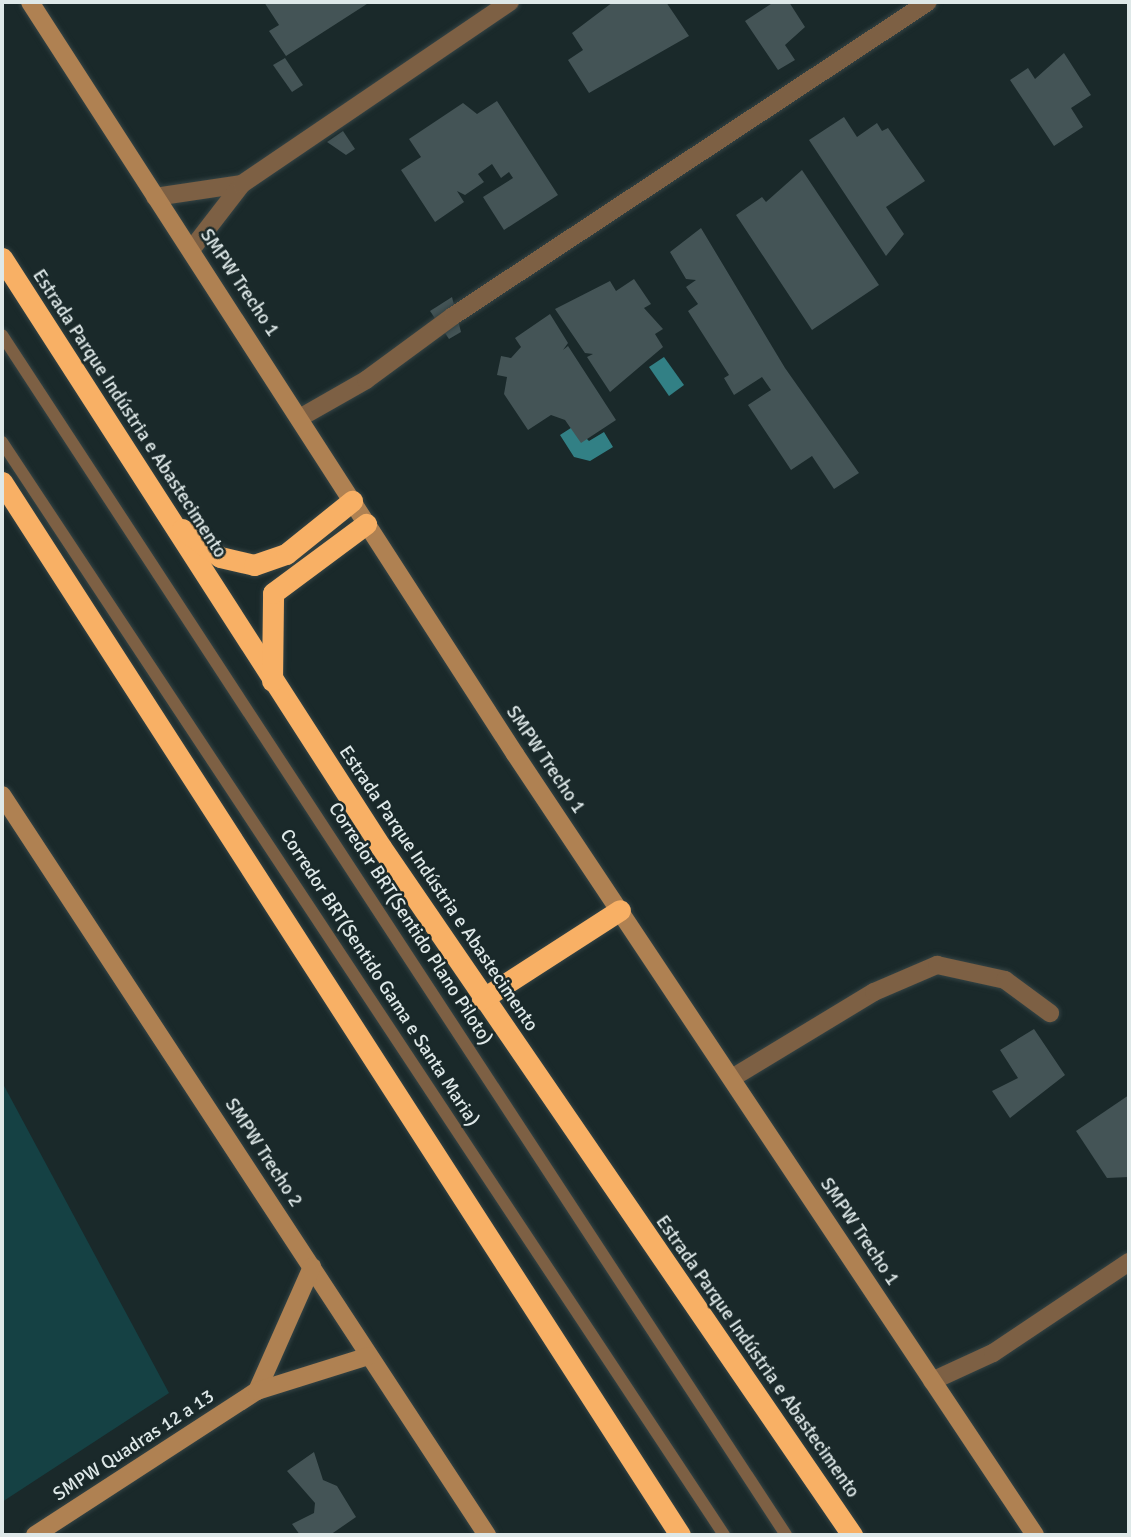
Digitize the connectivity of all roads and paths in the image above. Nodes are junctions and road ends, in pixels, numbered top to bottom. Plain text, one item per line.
1 (30, 2) edge
2 (510, 2) edge
3 (928, 2) edge
4 (242, 184) junction
5 (155, 197) junction
6 (191, 250) junction
7 (2, 258) edge
8 (2, 335) edge
9 (303, 416) junction
10 (2, 442) edge
11 (2, 482) edge
12 (352, 501) junction
13 (174, 523) junction
14 (366, 524) junction
15 (272, 683) junction
16 (2, 795) edge
17 (620, 910) junction
18 (482, 999) junction
19 (1050, 1013) dead end
20 (732, 1078) junction
21 (1129, 1262) edge
22 (312, 1267) junction
23 (369, 1356) junction
24 (932, 1381) junction
25 (257, 1391) junction
26 (35, 1535) edge
27 (487, 1535) edge
28 (680, 1535) edge
29 (724, 1535) edge
30 (786, 1535) edge
31 (852, 1535) edge
32 (1035, 1535) edge

1 - 5 street, SMPW Trecho 1
2 - 4 street
3 - 9 street
4 - 5 street
4 - 6 street
5 - 6 street, SMPW Trecho 1
6 - 9 street, SMPW Trecho 1
7 - 13 highway, Estrada Parque Indústria e Abastecimento
8 - 30 lane, Corredor BRT(Sentido Plano Piloto)
9 - 12 street, SMPW Trecho 1
10 - 29 lane, Corredor BRT(Sentido Gama e Santa Maria)
11 - 28 highway
12 - 13 highway
12 - 14 street, SMPW Trecho 1
13 - 15 highway, Estrada Parque Indústria e Abastecimento
14 - 15 highway
14 - 17 street, SMPW Trecho 1
15 - 18 highway, Estrada Parque Indústria e Abastecimento
16 - 22 street, SMPW Trecho 2
17 - 18 highway
17 - 20 street, SMPW Trecho 1
18 - 31 highway, Estrada Parque Indústria e Abastecimento
19 - 20 street
20 - 24 street, SMPW Trecho 1
21 - 24 street
22 - 23 street, SMPW Trecho 2
22 - 25 street
23 - 25 street, SMPW Quadras 12 a 13
23 - 27 street, SMPW Trecho 2
24 - 32 street, SMPW Trecho 1
25 - 26 street, SMPW Quadras 12 a 13

